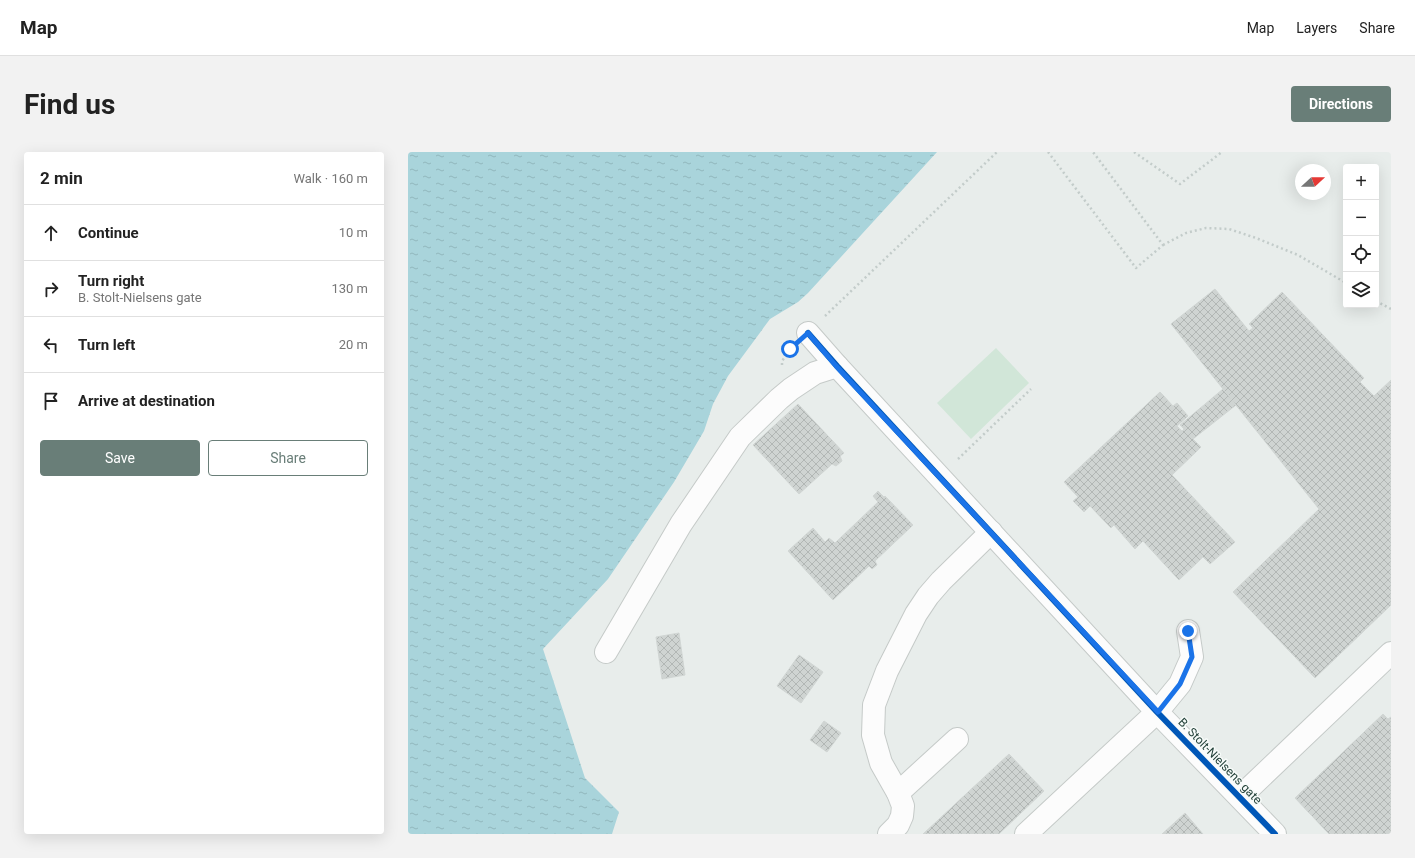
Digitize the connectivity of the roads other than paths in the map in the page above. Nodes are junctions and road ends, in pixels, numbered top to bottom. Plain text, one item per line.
1 (808, 333) road end
2 (836, 366) junction
3 (991, 532) junction
4 (1188, 631) dead end
5 (606, 652) dead end
6 (1391, 653) edge
7 (1158, 712) junction
8 (957, 739) dead end
9 (898, 792) junction
10 (1240, 797) junction
11 (889, 834) edge
12 (1026, 834) edge
13 (1275, 834) edge

1 - 2 street, B. Stolt-Nielsens gate
2 - 3 street, B. Stolt-Nielsens gate
2 - 5 street
3 - 7 street, B. Stolt-Nielsens gate
3 - 9 street
4 - 7 street
6 - 10 street
7 - 10 street, B. Stolt-Nielsens gate
7 - 12 street
8 - 9 street
9 - 11 street
10 - 13 street, B. Stolt-Nielsens gate

